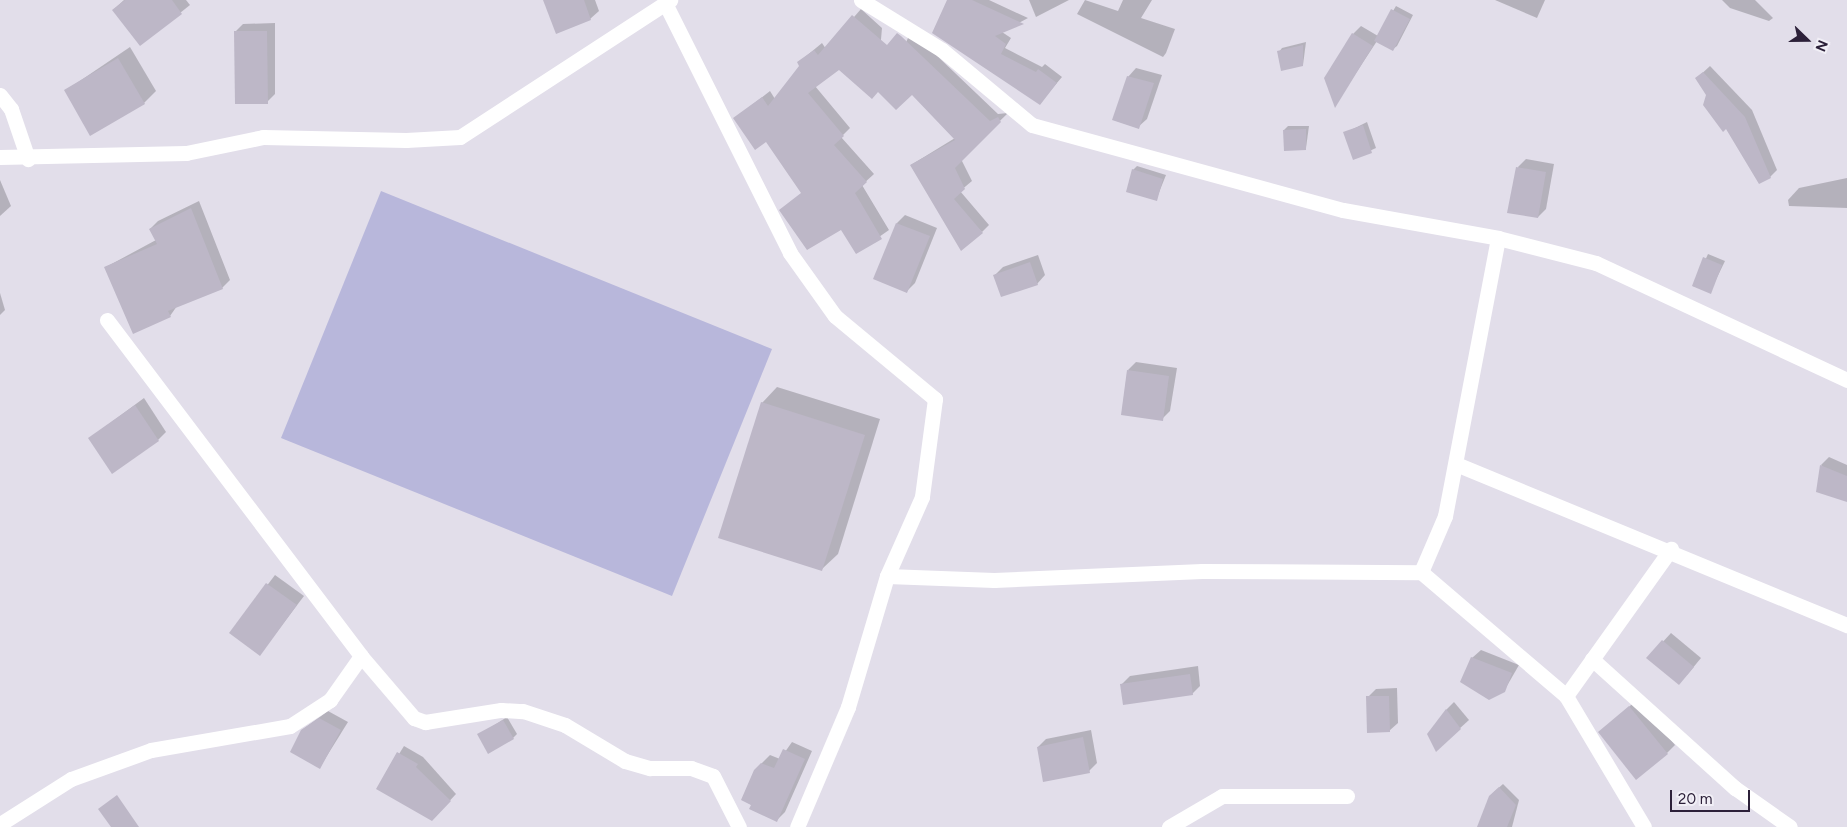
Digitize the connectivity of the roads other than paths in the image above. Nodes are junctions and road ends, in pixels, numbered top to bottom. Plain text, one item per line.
1 (862, 0) edge
2 (668, 2) edge
3 (0, 95) edge
4 (0, 156) edge
5 (28, 158) junction
6 (1498, 238) junction
7 (107, 320) dead end
8 (1847, 380) edge
9 (1456, 464) junction
10 (1671, 550) junction
11 (1421, 572) junction
12 (887, 576) junction
13 (1847, 625) edge
14 (361, 656) junction
15 (1592, 659) junction
16 (1566, 696) junction
17 (1347, 796) dead end
18 (0, 824) edge
19 (739, 827) edge
20 (798, 827) edge
21 (1169, 827) edge
22 (1644, 827) edge
23 (1790, 827) edge

1 - 6 street
2 - 5 street
2 - 12 street
3 - 5 street
4 - 5 street
6 - 8 street
6 - 9 street
7 - 14 street
9 - 10 street
9 - 11 street
10 - 13 street
10 - 15 street
11 - 12 street
11 - 16 street
12 - 20 street
14 - 18 street
14 - 19 street
15 - 16 street
15 - 23 street
16 - 22 street
17 - 21 street

